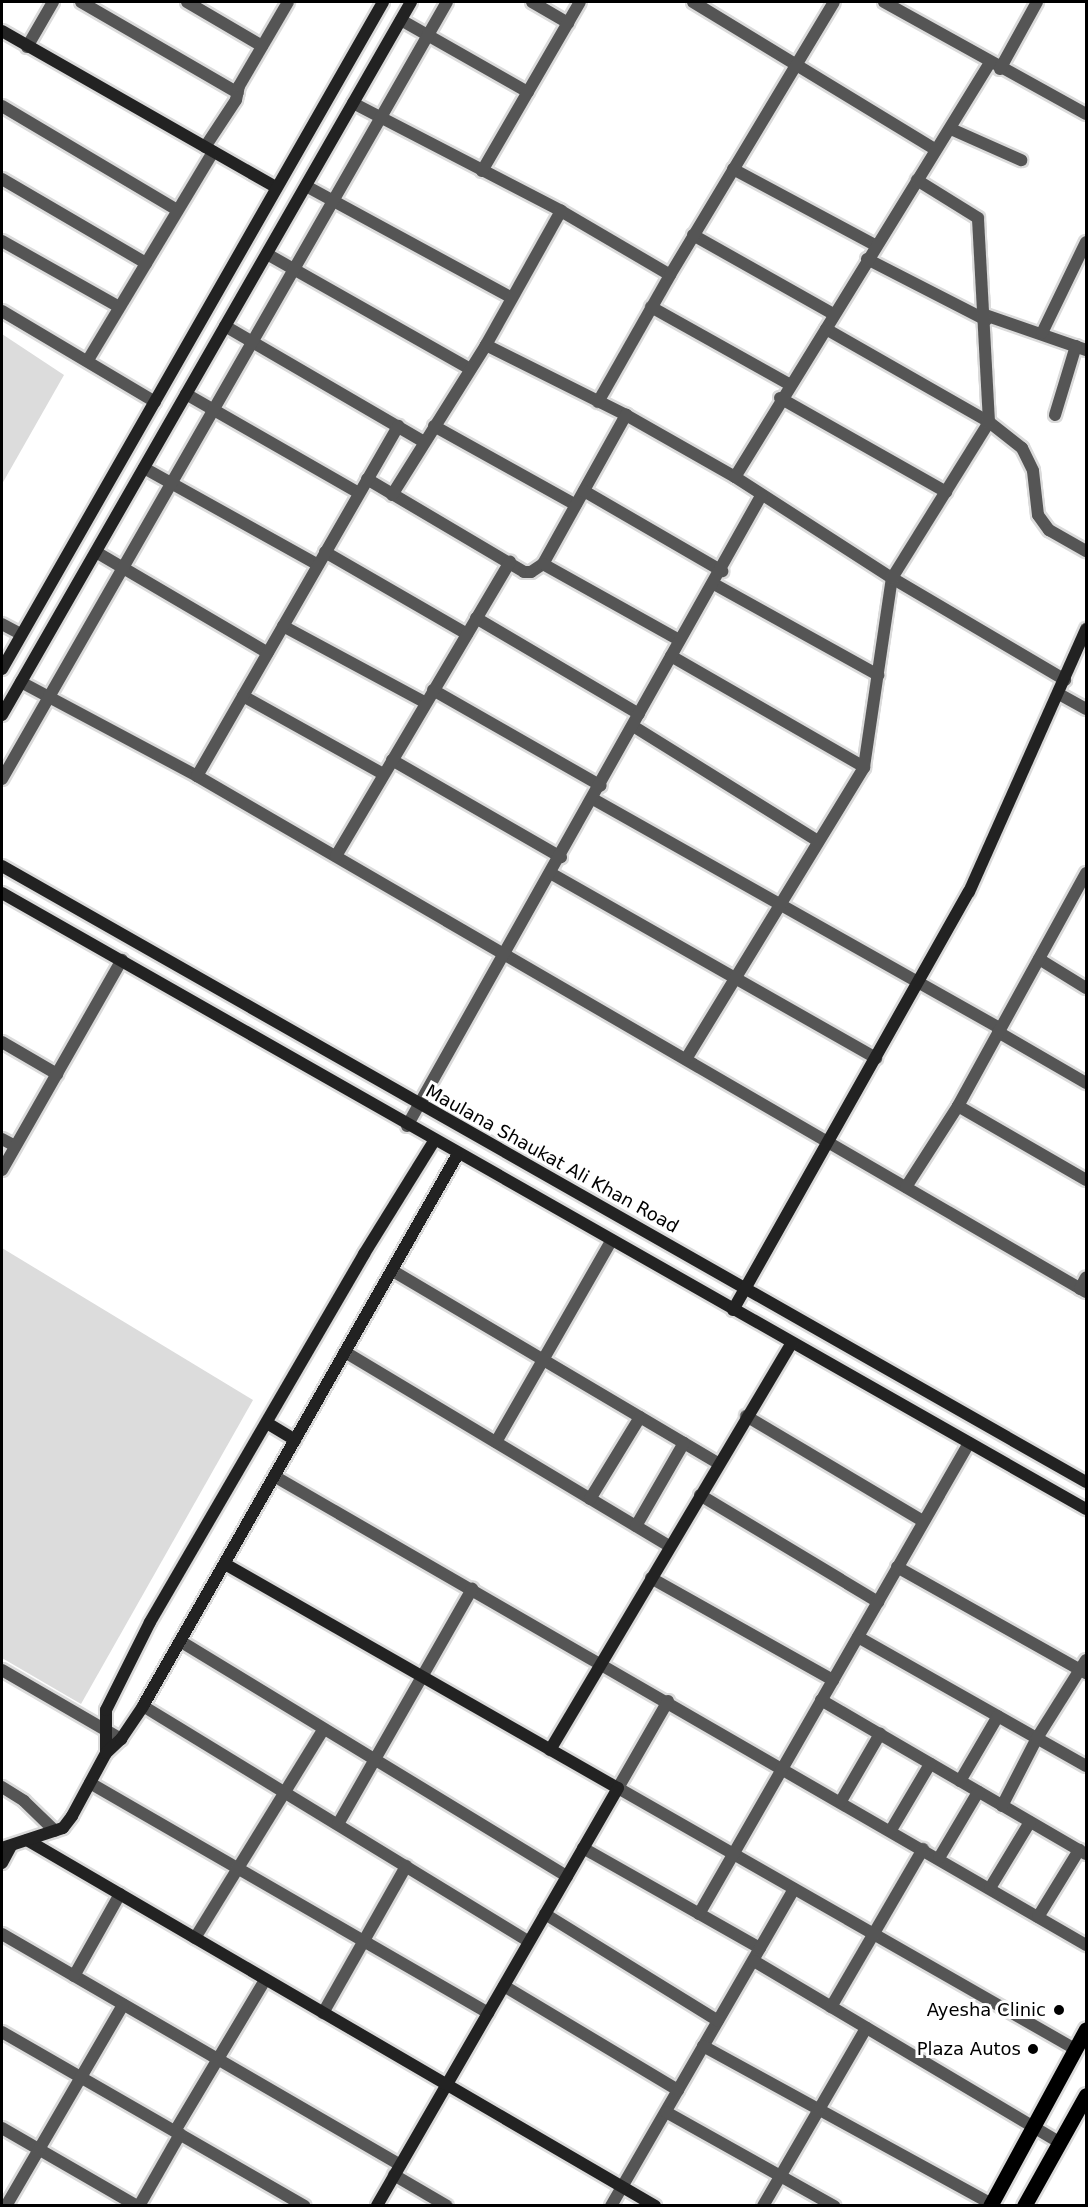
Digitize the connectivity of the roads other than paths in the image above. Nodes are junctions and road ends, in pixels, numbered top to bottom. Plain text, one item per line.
1 (53, 2) edge
2 (81, 2) edge
3 (188, 2) edge
4 (288, 2) edge
5 (383, 2) edge
6 (411, 2) edge
7 (447, 2) edge
8 (532, 2) edge
9 (580, 2) edge
10 (693, 2) edge
11 (834, 2) edge
12 (884, 2) edge
13 (1037, 2) edge
14 (401, 20) junction
15 (568, 23) junction
16 (2, 31) edge
17 (428, 35) junction
18 (262, 46) junction
19 (27, 47) junction
20 (796, 64) junction
21 (995, 66) junction
22 (528, 92) junction
23 (237, 93) junction
24 (353, 103) junction
25 (2, 106) edge
26 (1086, 114) edge
27 (382, 118) junction
28 (951, 129) junction
29 (209, 149) junction
30 (935, 149) junction
31 (1021, 160) dead end
32 (733, 169) junction
33 (482, 171) junction
34 (2, 179) edge
35 (917, 180) junction
36 (306, 186) junction
37 (275, 187) junction
38 (334, 201) junction
39 (177, 210) junction
40 (561, 211) junction
41 (693, 235) junction
42 (2, 241) edge
43 (1086, 242) edge
44 (876, 245) junction
45 (267, 254) junction
46 (867, 259) junction
47 (146, 263) junction
48 (294, 269) junction
49 (669, 275) junction
50 (512, 298) junction
51 (119, 307) junction
52 (651, 307) junction
53 (2, 311) edge
54 (833, 314) junction
55 (986, 318) junction
56 (225, 326) junction
57 (826, 329) junction
58 (1042, 333) junction
59 (252, 342) junction
60 (486, 345) junction
61 (1081, 348) edge
62 (88, 360) junction
63 (470, 369) junction
64 (789, 384) junction
65 (186, 394) junction
66 (780, 398) junction
67 (155, 402) junction
68 (598, 402) junction
69 (213, 410) junction
70 (626, 415) junction
71 (1055, 415) dead end
72 (989, 422) junction
73 (398, 426) junction
74 (434, 426) junction
75 (424, 442) junction
76 (144, 468) junction
77 (735, 477) junction
78 (367, 479) junction
79 (171, 483) junction
80 (584, 491) junction
81 (946, 492) junction
82 (360, 493) junction
83 (392, 495) junction
84 (761, 496) junction
85 (576, 505) junction
86 (1086, 551) edge
87 (96, 552) junction
88 (325, 552) junction
89 (510, 562) junction
90 (543, 564) junction
91 (318, 565) junction
92 (123, 568) junction
93 (722, 571) junction
94 (892, 578) junction
95 (714, 584) junction
96 (476, 618) junction
97 (2, 624) edge
98 (283, 626) junction
99 (1086, 631) edge
100 (21, 634) junction
101 (467, 634) junction
102 (679, 640) junction
103 (268, 653) junction
104 (670, 656) junction
105 (2, 669) edge
106 (878, 675) junction
107 (1065, 680) junction
108 (21, 682) junction
109 (433, 690) junction
110 (1059, 693) junction
111 (243, 696) junction
112 (48, 697) junction
113 (426, 703) junction
114 (1086, 709) edge
115 (639, 714) junction
116 (2, 715) edge
117 (633, 726) junction
118 (392, 760) junction
119 (864, 767) junction
120 (383, 774) junction
121 (197, 776) junction
122 (2, 779) edge
123 (601, 786) junction
124 (593, 799) junction
125 (818, 840) junction
126 (336, 856) junction
127 (561, 857) junction
128 (2, 866) edge
129 (1086, 873) edge
130 (552, 874) junction
131 (1082, 890) edge
132 (2, 893) edge
133 (779, 902) junction
134 (506, 955) junction
135 (1039, 959) junction
136 (122, 960) junction
137 (734, 978) junction
138 (919, 982) junction
139 (1086, 988) edge
140 (999, 1030) junction
141 (2, 1042) edge
142 (876, 1058) junction
143 (686, 1059) junction
144 (57, 1074) junction
145 (1086, 1083) edge
146 (419, 1106) junction
147 (958, 1106) junction
148 (407, 1126) junction
149 (2, 1138) edge
150 (434, 1141) junction
151 (829, 1141) junction
152 (15, 1146) junction
153 (458, 1154) junction
154 (2, 1170) edge
155 (1086, 1179) edge
156 (906, 1186) junction
157 (611, 1241) junction
158 (393, 1271) junction
159 (1086, 1277) edge
160 (745, 1287) junction
161 (1083, 1291) edge
162 (733, 1310) junction
163 (791, 1344) junction
164 (345, 1352) junction
165 (544, 1360) junction
166 (746, 1416) junction
167 (640, 1417) junction
168 (267, 1423) junction
169 (295, 1440) junction
170 (496, 1442) junction
171 (684, 1443) junction
172 (969, 1443) junction
173 (719, 1464) junction
174 (274, 1476) junction
175 (1086, 1482) edge
176 (700, 1495) junction
177 (590, 1499) junction
178 (1086, 1509) edge
179 (923, 1521) junction
180 (636, 1526) junction
181 (669, 1546) junction
182 (225, 1564) junction
183 (897, 1567) junction
184 (651, 1578) junction
185 (472, 1589) junction
186 (878, 1602) junction
187 (858, 1637) junction
188 (180, 1641) junction
189 (601, 1663) junction
190 (1085, 1668) edge
191 (2, 1670) edge
192 (422, 1676) junction
193 (833, 1680) junction
194 (821, 1700) junction
195 (668, 1701) junction
196 (143, 1706) junction
197 (998, 1716) junction
198 (103, 1730) junction
199 (323, 1730) junction
200 (880, 1734) junction
201 (1037, 1738) junction
202 (121, 1739) junction
203 (550, 1749) junction
204 (106, 1753) junction
205 (374, 1760) junction
206 (930, 1764) junction
207 (1086, 1766) edge
208 (783, 1767) junction
209 (960, 1781) junction
210 (90, 1783) junction
211 (2, 1787) edge
212 (618, 1788) junction
213 (285, 1791) junction
214 (978, 1792) junction
215 (841, 1801) junction
216 (1002, 1806) junction
217 (1030, 1822) junction
218 (338, 1824) junction
219 (891, 1830) junction
220 (55, 1831) junction
221 (27, 1840) junction
222 (6, 1847) edge
223 (584, 1848) junction
224 (922, 1849) junction
225 (1083, 1852) edge
226 (734, 1854) junction
227 (939, 1858) junction
228 (2, 1863) edge
229 (406, 1866) junction
230 (238, 1868) junction
231 (567, 1876) junction
232 (990, 1888) junction
233 (794, 1889) junction
234 (120, 1894) junction
235 (545, 1914) junction
236 (699, 1914) junction
237 (1038, 1917) junction
238 (2, 1934) edge
239 (873, 1934) junction
240 (195, 1938) junction
241 (364, 1941) junction
242 (529, 1942) junction
243 (1086, 1945) edge
244 (760, 1948) junction
245 (754, 1961) junction
246 (74, 1976) junction
247 (264, 1980) junction
248 (504, 1986) junction
249 (123, 2004) junction
250 (831, 2007) junction
251 (323, 2013) junction
252 (488, 2013) junction
253 (718, 2021) junction
254 (866, 2028) junction
255 (1086, 2029) edge
256 (2, 2032) edge
257 (704, 2046) junction
258 (1075, 2049) junction
259 (217, 2059) junction
260 (81, 2078) junction
261 (447, 2084) junction
262 (678, 2090) junction
263 (1086, 2095) edge
264 (819, 2109) junction
265 (666, 2112) junction
266 (2, 2128) edge
267 (1033, 2128) junction
268 (177, 2133) junction
269 (1060, 2142) junction
270 (39, 2149) junction
271 (397, 2170) junction
272 (781, 2175) junction
273 (622, 2187) junction
274 (6, 2205) edge
275 (138, 2205) edge
276 (304, 2205) edge
277 (376, 2205) edge
278 (447, 2205) edge
279 (611, 2205) edge
280 (655, 2205) edge
281 (763, 2205) edge
282 (834, 2205) edge
283 (991, 2205) edge
284 (1024, 2205) edge

1 - 19 street
2 - 23 street
3 - 18 street
4 - 18 street
5 - 37 street
6 - 14 street
7 - 17 street
8 - 15 street
9 - 15 street
10 - 20 street
11 - 20 street
12 - 21 street
13 - 21 street
14 - 17 street
14 - 24 street
15 - 22 street
16 - 19 street
17 - 22 street
17 - 27 street
18 - 23 street
19 - 29 street
20 - 30 street
20 - 32 street
21 - 26 street
21 - 28 street
22 - 33 street
23 - 29 street
24 - 27 street
24 - 36 street
25 - 39 street
27 - 33 street
27 - 38 street
28 - 30 street
28 - 31 street
29 - 37 street
29 - 39 street
30 - 35 street
32 - 41 street
32 - 44 street
33 - 40 street
34 - 47 street
35 - 44 street
35 - 55 street
36 - 38 street
36 - 45 street
37 - 67 street
38 - 48 street
38 - 50 street
39 - 47 street
40 - 49 street
40 - 50 street
41 - 49 street
41 - 54 street
42 - 51 street
43 - 58 street
44 - 46 street
45 - 48 street
45 - 56 street
46 - 54 street
46 - 55 street
47 - 51 street
48 - 59 street
48 - 63 street
49 - 52 street
50 - 60 street
51 - 62 street
52 - 64 street
52 - 68 street
53 - 62 street
54 - 57 street
55 - 58 street
55 - 72 street
56 - 59 street
56 - 65 street
57 - 64 street
57 - 72 street
58 - 61 street
59 - 69 street
59 - 73 street
60 - 63 street
60 - 68 street
61 - 71 street
62 - 67 street
63 - 74 street
64 - 66 street
65 - 69 street
65 - 76 street
66 - 77 street
66 - 81 street
67 - 100 street
68 - 70 street
69 - 79 street
69 - 82 street
70 - 77 street
70 - 80 street
72 - 81 street
72 - 86 street
73 - 75 street
73 - 78 street
74 - 75 street
74 - 85 street
75 - 83 street
76 - 79 street
76 - 87 street
77 - 84 street
78 - 82 street
78 - 83 street
79 - 91 street
79 - 92 street
80 - 85 street
80 - 93 street
81 - 94 street
82 - 88 street
83 - 89 street
84 - 93 street
84 - 94 street
85 - 90 street
87 - 92 street
87 - 108 street
88 - 91 street
88 - 101 street
89 - 90 street
89 - 96 street
90 - 102 street
91 - 98 street
92 - 103 street
92 - 112 street
93 - 95 street
94 - 106 street
94 - 107 street
95 - 102 street
95 - 106 street
96 - 101 street
96 - 115 street
97 - 100 street
98 - 103 street
98 - 113 street
99 - 107 street
100 - 105 street
101 - 109 street
102 - 104 street
103 - 111 street
104 - 115 street
104 - 119 street
106 - 119 street
107 - 110 street
108 - 112 street
108 - 116 street
109 - 113 street
109 - 123 street
110 - 114 street
110 - 138 street
111 - 120 street
111 - 121 street
112 - 121 street
112 - 122 street
113 - 118 street
115 - 117 street
117 - 123 street
117 - 125 street
118 - 120 street
118 - 127 street
119 - 125 street
120 - 126 street
121 - 126 street
123 - 124 street
124 - 127 street
124 - 133 street
125 - 133 street
126 - 134 street
127 - 130 street
128 - 146 street, Maulana Shaukat Ali Khan Road
129 - 131 street
130 - 134 street
130 - 137 street
131 - 135 street
132 - 136 street
133 - 137 street
133 - 138 street
134 - 143 street
134 - 146 street
135 - 139 street
135 - 140 street
136 - 144 street
136 - 148 street
137 - 142 street
137 - 143 street
138 - 140 street
138 - 142 street
140 - 145 street
140 - 147 street
141 - 144 street
142 - 151 street
143 - 151 street
144 - 152 street
146 - 148 street
146 - 160 street, Maulana Shaukat Ali Khan Road
147 - 155 street
147 - 156 street
148 - 150 street
149 - 152 street
150 - 153 street
150 - 168 street
151 - 156 street
151 - 160 street
152 - 154 street
153 - 157 street
153 - 158 street
156 - 161 street
157 - 162 street
157 - 165 street
158 - 164 street
158 - 165 street
159 - 161 street
160 - 162 street
160 - 175 street, Maulana Shaukat Ali Khan Road
162 - 163 street
163 - 166 street
163 - 172 street
164 - 169 street
164 - 170 street
165 - 167 street
165 - 170 street
166 - 173 street
166 - 179 street
167 - 171 street
167 - 177 street
168 - 169 street
168 - 198 street
169 - 174 street
170 - 177 street
171 - 173 street
171 - 180 street
172 - 178 street
172 - 179 street
173 - 176 street
174 - 182 street
174 - 185 street
176 - 181 street
176 - 186 street
177 - 180 street
179 - 183 street
180 - 181 street
181 - 184 street
182 - 188 street
182 - 192 street
183 - 186 street
183 - 190 street
184 - 189 street
184 - 193 street
185 - 189 street
185 - 192 street
186 - 187 street
187 - 193 street
187 - 197 street
188 - 196 street
188 - 199 street
189 - 195 street
189 - 203 street
190 - 201 street
191 - 198 street
192 - 203 street
192 - 205 street
193 - 194 street
194 - 200 street
194 - 208 street
195 - 208 street
195 - 212 street
196 - 202 street
196 - 213 street
197 - 201 street
197 - 209 street
198 - 202 street
198 - 204 street
199 - 205 street
199 - 213 street
200 - 206 street
200 - 215 street
201 - 207 street
201 - 216 street
202 - 204 street
203 - 212 street
204 - 210 street
205 - 218 street
205 - 231 street
206 - 209 street
206 - 219 street
208 - 215 street
208 - 226 street
209 - 214 street
210 - 220 street
210 - 230 street
211 - 220 street
212 - 223 street
212 - 226 street
213 - 218 street
213 - 230 street
214 - 216 street
214 - 227 street
215 - 219 street
216 - 217 street
217 - 225 street
217 - 232 street
218 - 229 street
219 - 224 street
220 - 221 street
221 - 222 street
221 - 234 street
222 - 228 street
223 - 231 street
223 - 236 street
224 - 227 street
224 - 239 street
225 - 237 street
226 - 233 street
226 - 236 street
227 - 232 street
229 - 241 street
229 - 242 street
230 - 240 street
230 - 241 street
231 - 235 street
232 - 237 street
233 - 239 street
233 - 244 street
234 - 240 street
234 - 246 street
235 - 242 street
235 - 253 street
236 - 244 street
237 - 243 street
238 - 246 street
239 - 250 street
239 - 258 street
240 - 247 street
241 - 251 street
241 - 252 street
242 - 248 street
244 - 245 street
245 - 250 street
245 - 253 street
246 - 249 street
247 - 251 street
247 - 259 street
248 - 252 street
248 - 262 street
249 - 259 street
249 - 260 street
250 - 254 street
251 - 261 street
252 - 261 street
253 - 257 street
254 - 264 street
254 - 267 street
255 - 258 main road
256 - 260 street
257 - 262 street
257 - 264 street
258 - 267 main road
259 - 268 street
259 - 271 street
260 - 268 street
260 - 270 street
261 - 271 street
261 - 273 street
262 - 265 street
263 - 269 main road
264 - 272 street
264 - 283 street
265 - 272 street
265 - 273 street
266 - 270 street
267 - 269 street
267 - 283 main road
268 - 275 street
268 - 276 street
269 - 284 main road
270 - 274 street
270 - 275 street
271 - 277 street
271 - 278 street
272 - 281 street
272 - 282 street
273 - 279 street
273 - 280 street

